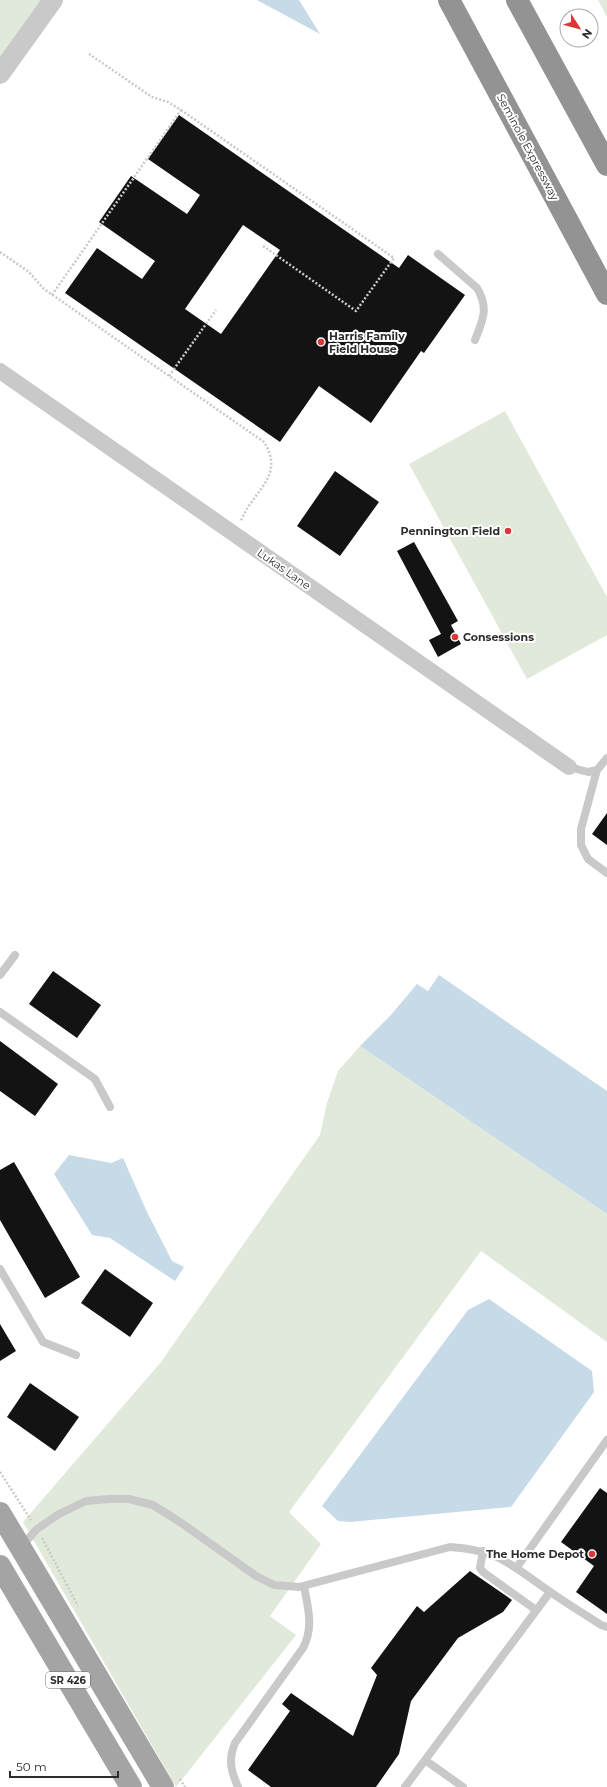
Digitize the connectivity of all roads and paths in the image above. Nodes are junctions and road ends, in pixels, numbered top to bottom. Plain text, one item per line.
1 (53, 0) edge
2 (449, 0) edge
3 (517, 0) edge
4 (90, 54) dead end
5 (0, 74) edge
6 (181, 110) junction
7 (607, 165) edge
8 (263, 246) dead end
9 (0, 252) edge
10 (438, 254) dead end
11 (607, 294) edge
12 (52, 295) junction
13 (216, 310) dead end
14 (475, 340) dead end
15 (0, 371) edge
16 (169, 376) junction
17 (241, 525) dead end
18 (607, 758) edge
19 (568, 767) joint
20 (598, 770) junction
21 (607, 873) edge
22 (15, 954) dead end
23 (0, 975) edge
24 (0, 1012) edge
25 (110, 1107) dead end
26 (0, 1269) edge
27 (76, 1355) dead end
28 (607, 1440) edge
29 (0, 1472) edge
30 (0, 1513) edge
31 (27, 1514) dead end
32 (44, 1542) dead end
33 (21, 1548) junction
34 (483, 1551) junction
35 (517, 1567) junction
36 (1, 1572) edge
37 (304, 1586) junction
38 (550, 1592) junction
39 (80, 1609) dead end
40 (536, 1610) junction
41 (607, 1627) edge
42 (425, 1760) junction
43 (170, 1780) edge
44 (131, 1787) edge
45 (185, 1787) edge
46 (238, 1787) edge
47 (405, 1787) edge
48 (463, 1787) edge

1 - 5 street
2 - 11 highway, Seminole Expressway
3 - 7 highway
4 - 6 path
6 - 8 path
6 - 12 path
9 - 12 path
10 - 14 lane
12 - 16 path
13 - 16 path
15 - 19 street, Lukas Lane
16 - 17 path
18 - 20 lane
19 - 20 lane
20 - 21 lane
22 - 23 lane
24 - 25 lane
26 - 27 lane
28 - 35 lane
29 - 31 path
30 - 33 main road, SR 426
32 - 39 path
33 - 36 street
33 - 37 lane
33 - 43 main road, SR 426
34 - 35 lane
34 - 37 lane
34 - 40 lane
35 - 38 lane
36 - 44 main road, SR 426
37 - 46 lane
38 - 40 lane
38 - 41 lane
40 - 42 lane
42 - 47 lane
42 - 48 lane
43 - 45 path

